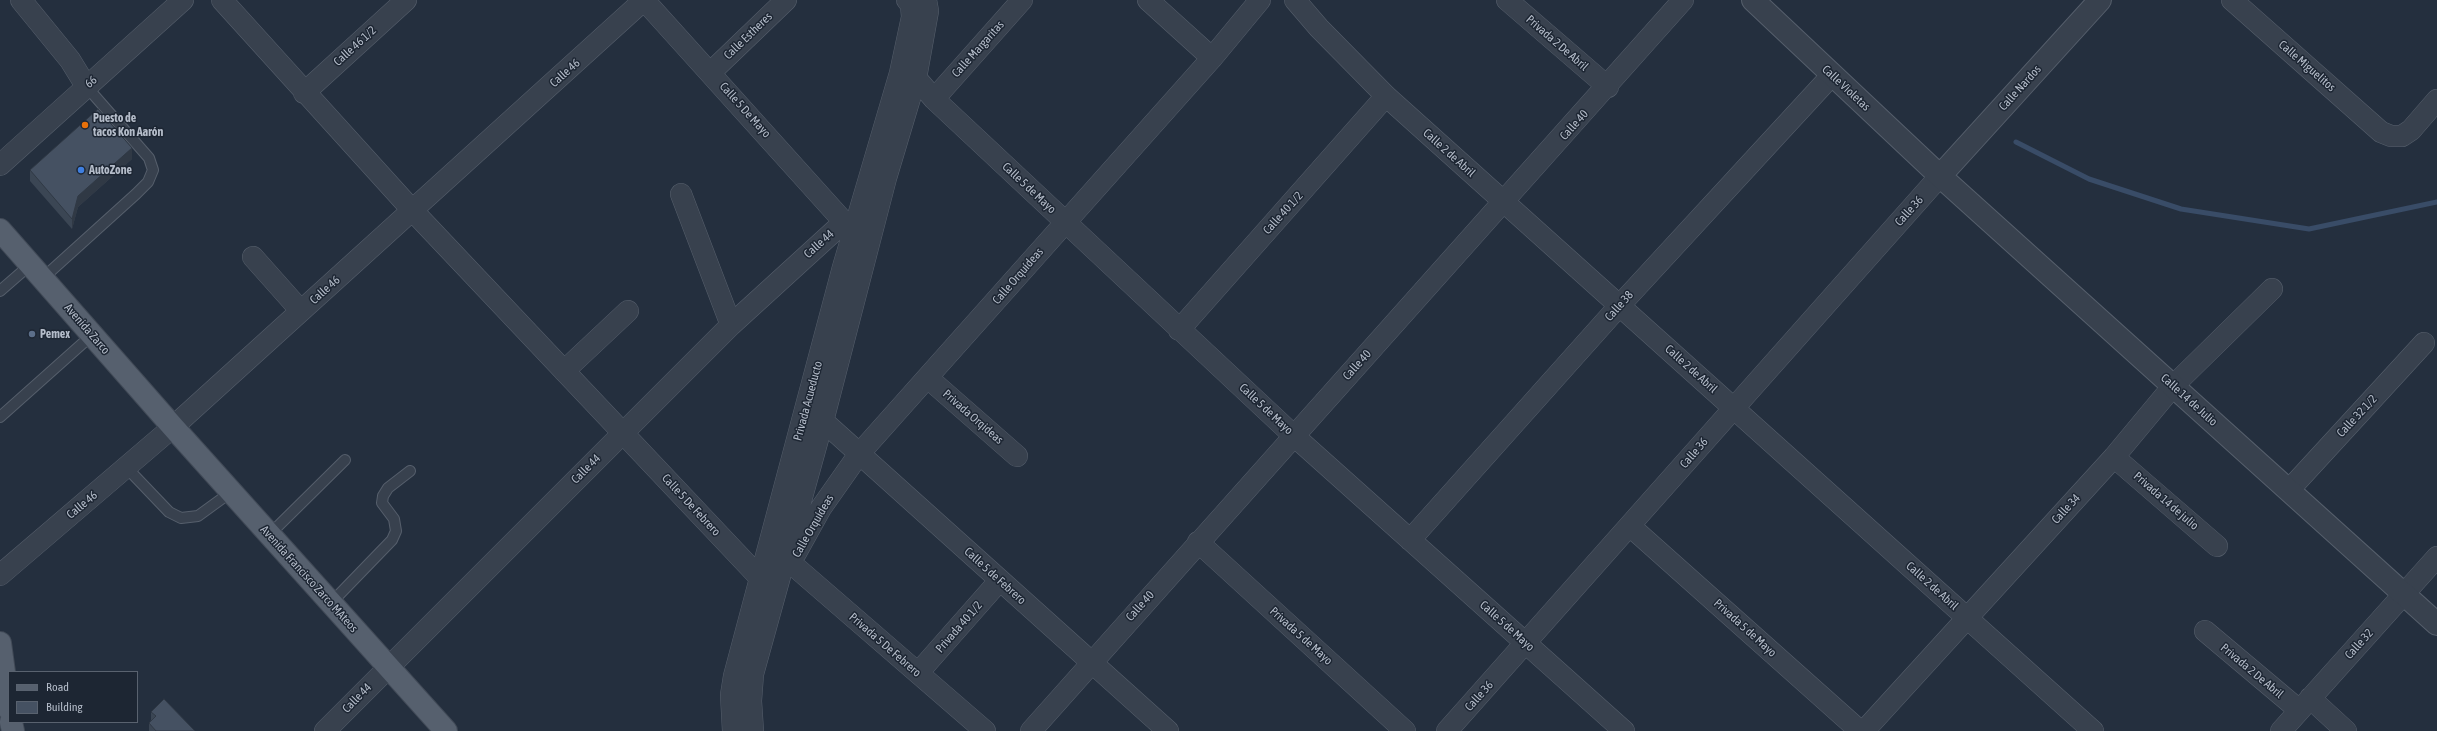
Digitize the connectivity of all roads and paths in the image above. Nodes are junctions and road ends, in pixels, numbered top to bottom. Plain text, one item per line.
1 (21, 0) edge
2 (184, 0) edge
3 (222, 0) edge
4 (406, 0) edge
5 (644, 0) edge
6 (786, 0) edge
7 (907, 0) edge
8 (926, 0) edge
9 (1022, 0) edge
10 (1148, 0) edge
11 (1260, 0) edge
12 (1295, 0) edge
13 (1507, 0) edge
14 (1683, 0) edge
15 (1753, 0) edge
16 (2100, 0) edge
17 (2232, 0) edge
18 (1212, 58) junction
19 (711, 72) junction
20 (908, 75) junction
21 (1832, 75) junction
22 (86, 86) junction
23 (1608, 86) junction
24 (304, 93) junction
25 (1386, 96) junction
26 (934, 99) junction
27 (2437, 100) edge
28 (0, 165) edge
29 (1940, 176) junction
30 (681, 194) dead end
31 (1504, 202) junction
32 (413, 211) junction
33 (850, 221) junction
34 (1066, 222) junction
35 (0, 230) edge
36 (253, 257) dead end
37 (37, 271) junction
38 (2272, 289) dead end
39 (0, 291) edge
40 (1620, 305) junction
41 (628, 311) dead end
42 (301, 312) junction
43 (731, 325) junction
44 (1179, 330) junction
45 (92, 335) junction
46 (2424, 343) dead end
47 (564, 371) junction
48 (928, 378) junction
49 (2173, 386) junction
50 (1734, 408) junction
51 (0, 417) edge
52 (823, 421) junction
53 (173, 428) junction
54 (623, 433) junction
55 (1293, 435) junction
56 (859, 454) junction
57 (1017, 456) dead end
58 (2114, 457) junction
59 (345, 460) dead end
60 (126, 467) junction
61 (410, 470) dead end
62 (796, 483) junction
63 (2289, 490) junction
64 (231, 492) junction
65 (1630, 526) junction
66 (269, 535) junction
67 (1410, 540) junction
68 (1198, 542) junction
69 (2217, 546) dead end
70 (2437, 556) edge
71 (788, 561) junction
72 (0, 575) edge
73 (759, 577) junction
74 (1000, 580) junction
75 (2403, 594) junction
76 (331, 604) junction
77 (1966, 617) junction
78 (2437, 624) edge
79 (2206, 631) dead end
80 (1526, 642) junction
81 (0, 643) edge
82 (1091, 662) junction
83 (388, 667) junction
84 (918, 673) junction
85 (0, 701) edge
86 (8, 702) edge
87 (2305, 704) junction
88 (8, 708) edge
89 (325, 731) edge
90 (446, 731) edge
91 (733, 731) edge
92 (753, 731) edge
93 (985, 731) edge
94 (1031, 731) edge
95 (1168, 731) edge
96 (1405, 731) edge
97 (1447, 731) edge
98 (1624, 731) edge
99 (1860, 731) edge
100 (1864, 731) edge
101 (2093, 731) edge
102 (2281, 731) edge
103 (2346, 731) edge

1 - 22 street
2 - 22 street, 66
3 - 24 street, Calle 5 De Febrero
4 - 24 street, Calle 46 1/2
5 - 19 street, Calle 5 De Mayo
5 - 32 street, Calle 46
6 - 19 street, Calle Estheres
7 - 20 street
8 - 20 street
9 - 26 street, Calle Margaritas
10 - 18 street
11 - 18 street, Calle Orquídeas
12 - 25 street, Calle 2 de Abril
13 - 23 street, Privada 2 De Abril
14 - 23 street, Calle 40
15 - 21 street, Calle Violetas
16 - 29 street, Calle Nardos
17 - 27 street, Calle Miguelitos
18 - 34 street, Calle Orquídeas
19 - 33 street, Calle 5 De Mayo
20 - 26 street, Calle 5 de Mayo
20 - 33 street, Privada Acueducto
20 - 52 street, Privada Acueducto
21 - 29 street, Calle Violetas
21 - 40 street, Calle 38
22 - 28 street, 66
22 - 37 lane
23 - 31 street, Calle 40
24 - 32 street, Calle 5 De Febrero
25 - 31 street, Calle 2 de Abril
25 - 44 street, Calle 40 1/2
26 - 34 street, Calle 5 de Mayo
29 - 49 street, Calle 14 de Julio
29 - 50 street, Calle 36
30 - 43 street
31 - 40 street, Calle 2 de Abril
31 - 55 street, Calle 40
32 - 42 street, Calle 46
32 - 47 street, Calle 5 De Febrero
33 - 43 street, Calle 44
33 - 62 street, Privada Acueducto
34 - 44 street, Calle 5 de Mayo
34 - 48 street, Calle Orquídeas
35 - 37 main road, Avenida Zarco
36 - 42 street
37 - 39 lane
37 - 45 main road, Avenida Zarco
38 - 49 street, Calle 34
40 - 50 street, Calle 2 de Abril
40 - 67 street, Calle 38
41 - 47 street
42 - 53 street, Calle 46
43 - 54 street, Calle 44
44 - 55 street, Calle 5 de Mayo
45 - 51 lane
45 - 53 main road, Avenida Zarco
46 - 63 street, Calle 32 1/2
47 - 54 street, Calle 5 De Febrero
48 - 56 street, Calle Orquídeas
48 - 57 street, Privada Orqideas
49 - 58 street, Calle 34
49 - 63 street, Calle 14 de Julio
50 - 65 street, Calle 36
50 - 77 street, Calle 2 de Abril
52 - 56 street, Calle 5 de Febrero
52 - 62 street, Privada Acueducto
53 - 60 street, Calle 46
53 - 64 main road, Avenida Francisco Zarco MAteos
54 - 73 street, Calle 5 De Febrero
54 - 83 street, Calle 44
55 - 67 street, Calle 5 de Mayo
55 - 68 street, Calle 40
56 - 71 street, Calle Orquídeas
56 - 74 street, Calle 5 de Febrero
58 - 69 street, Privada 14 de julio
58 - 77 street, Calle 34
59 - 66 lane
60 - 64 lane
60 - 72 street, Calle 46
61 - 76 lane
62 - 71 street, Privada Acueducto
62 - 73 street, Privada Acueducto
63 - 75 street, Calle 14 de Julio
64 - 66 main road, Avenida Francisco Zarco MAteos
65 - 80 street, Calle 36
65 - 99 street, Privada 5 de Mayo
66 - 76 main road, Avenida Francisco Zarco MAteos
67 - 80 street, Calle 5 de Mayo
68 - 82 street, Calle 40
68 - 96 street, Privada 5 de Mayo
70 - 75 street, Calle 32
71 - 84 street, Privada 5 De Febrero
71 - 92 street, Privada Acueducto
73 - 91 street, Privada Acueducto
74 - 82 street, Calle 5 de Febrero
74 - 84 street, Privada 40 1/2
75 - 78 street, Calle 14 de Julio
75 - 87 street, Calle 32
76 - 83 main road, Avenida Francisco Zarco MAteos
77 - 100 street, Calle 34
77 - 101 street, Calle 2 de Abril
79 - 87 street, Privada 2 De Abril
80 - 97 street, Calle 36
80 - 98 street, Calle 5 de Mayo
81 - 86 main road
82 - 94 street, Calle 40
82 - 95 street, Calle 5 de Febrero
83 - 89 street, Calle 44
83 - 90 main road, Avenida Francisco Zarco MAteos
84 - 93 street, Privada 5 De Febrero
85 - 88 street
87 - 102 street, Calle 32
87 - 103 street

